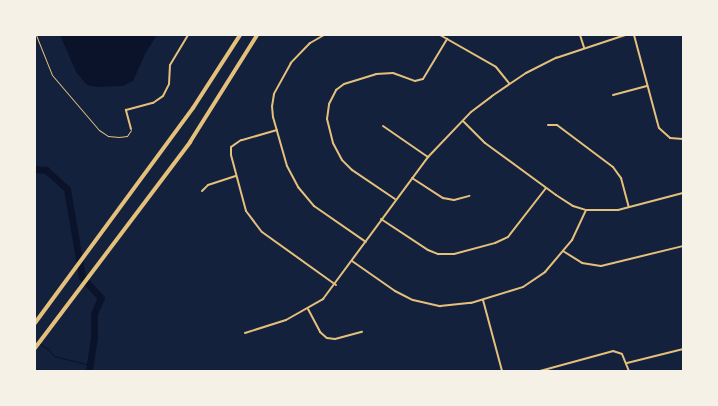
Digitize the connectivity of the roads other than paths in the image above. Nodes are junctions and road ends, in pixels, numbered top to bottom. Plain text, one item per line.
1 (36, 35) edge
2 (188, 35) edge
3 (240, 35) edge
4 (257, 35) edge
5 (324, 35) edge
6 (440, 35) edge
7 (580, 35) edge
8 (625, 35) edge
9 (634, 35) edge
10 (447, 39) junction
11 (584, 47) junction
12 (509, 83) junction
13 (647, 86) junction
14 (613, 95) dead end
15 (463, 121) junction
16 (548, 124) dead end
17 (383, 126) dead end
18 (131, 130) joint
19 (277, 130) junction
20 (683, 139) edge
21 (428, 157) junction
22 (236, 176) junction
23 (412, 178) junction
24 (546, 188) junction
25 (202, 190) dead end
26 (683, 192) edge
27 (469, 196) dead end
28 (395, 199) junction
29 (629, 207) junction
30 (586, 210) junction
31 (381, 219) junction
32 (366, 242) junction
33 (683, 246) edge
34 (564, 251) junction
35 (352, 261) junction
36 (336, 285) junction
37 (483, 300) junction
38 (308, 309) junction
39 (35, 322) edge
40 (362, 332) dead end
41 (245, 333) dead end
42 (35, 348) edge
43 (683, 349) edge
44 (627, 363) junction
45 (502, 371) edge
46 (540, 371) edge
47 (629, 371) edge

1 - 18 lane
2 - 18 street
3 - 39 highway
4 - 42 highway
5 - 19 street
6 - 10 street
7 - 11 street
8 - 11 street
9 - 13 street
10 - 12 street
10 - 28 street
11 - 12 street
12 - 15 street
13 - 14 street
13 - 20 street
15 - 21 street
15 - 24 street
16 - 29 street
17 - 21 street
19 - 22 street
19 - 32 street
21 - 23 street
22 - 25 street
22 - 36 street
23 - 27 street
23 - 28 street
24 - 30 street
24 - 31 street
26 - 29 street
28 - 31 street
29 - 30 street
30 - 34 street
31 - 32 street
32 - 35 street
33 - 34 street
34 - 37 street
35 - 36 street
35 - 37 street
36 - 38 street
37 - 45 street
38 - 40 street
38 - 41 street
43 - 44 street
44 - 46 street
44 - 47 street

